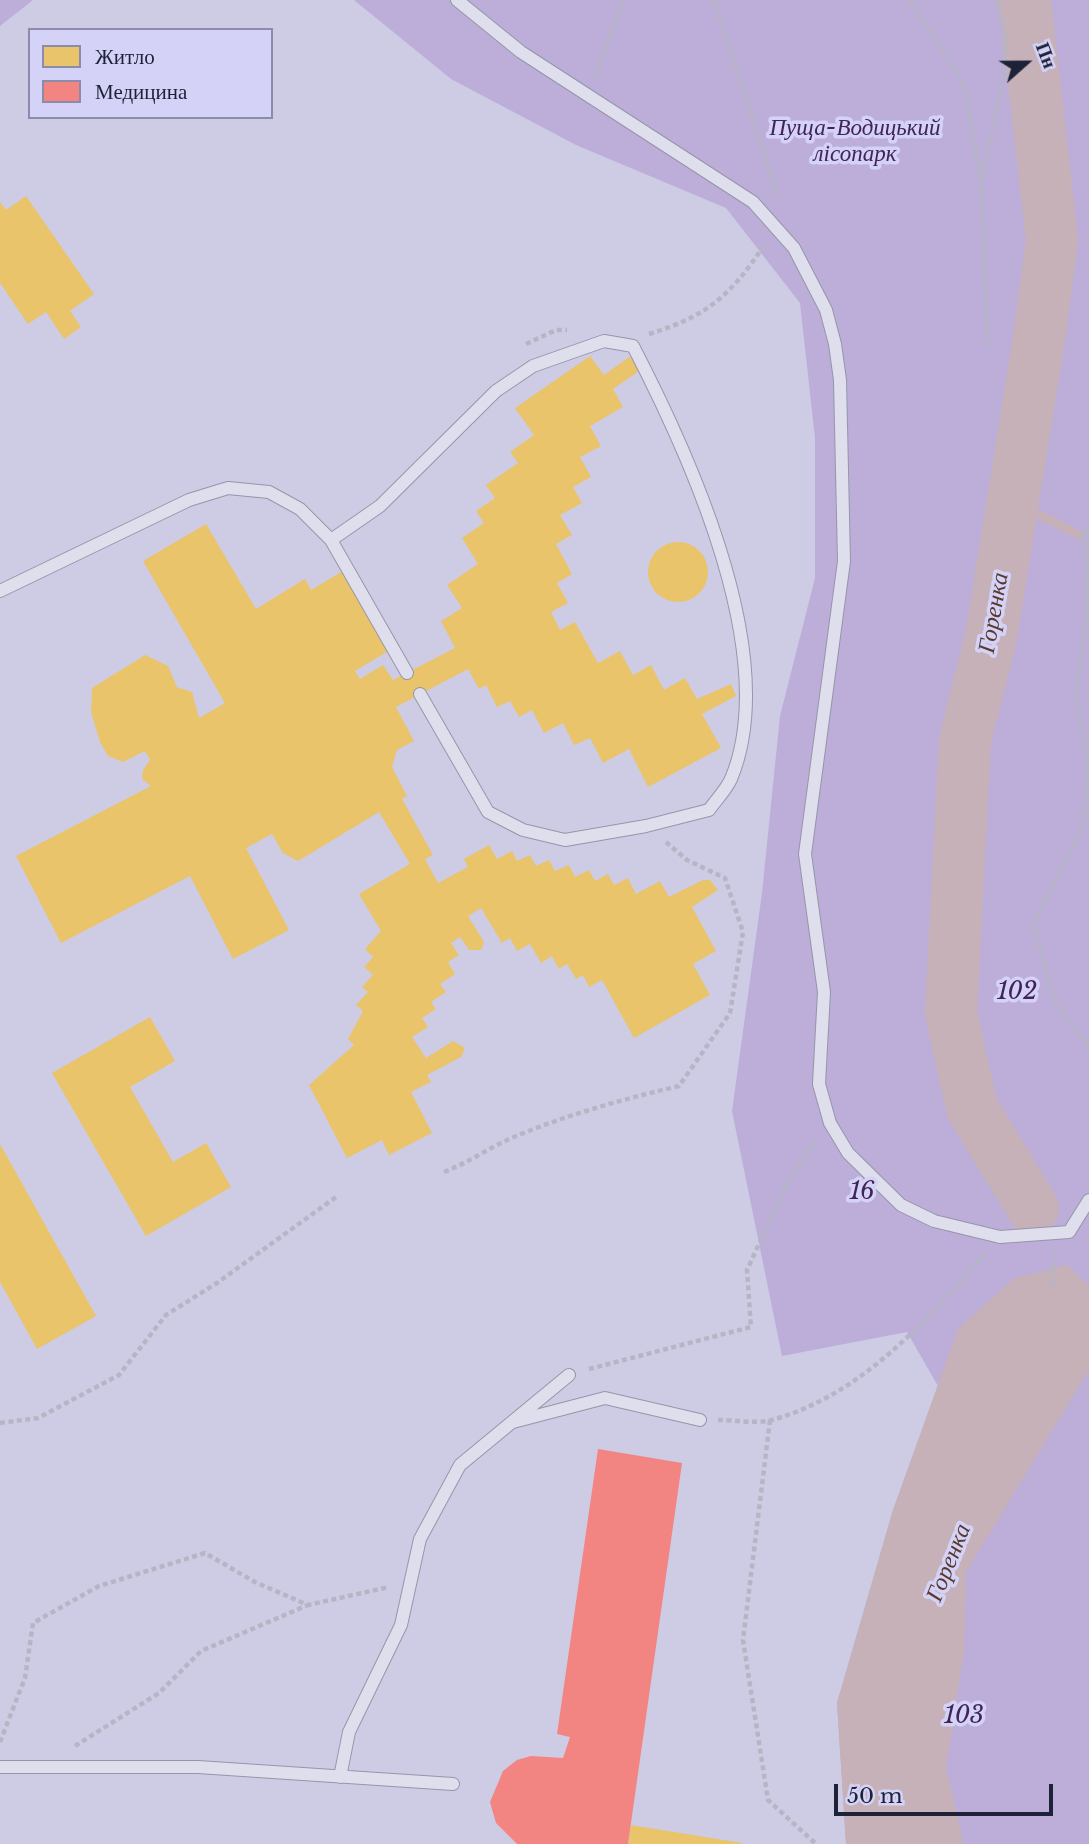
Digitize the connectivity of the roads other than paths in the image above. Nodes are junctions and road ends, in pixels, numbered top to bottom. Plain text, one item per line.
1 (457, 0) edge
2 (331, 540) junction
3 (0, 591) edge
4 (407, 673) dead end
5 (420, 694) dead end
6 (1089, 1200) edge
7 (569, 1374) road end
8 (700, 1420) road end
9 (510, 1423) junction
10 (0, 1767) edge
11 (340, 1777) junction
12 (453, 1784) dead end

1 - 6 lane
2 - 3 lane
2 - 4 lane
2 - 5 lane
7 - 9 lane
8 - 9 lane
9 - 11 lane
10 - 11 lane
11 - 12 lane

